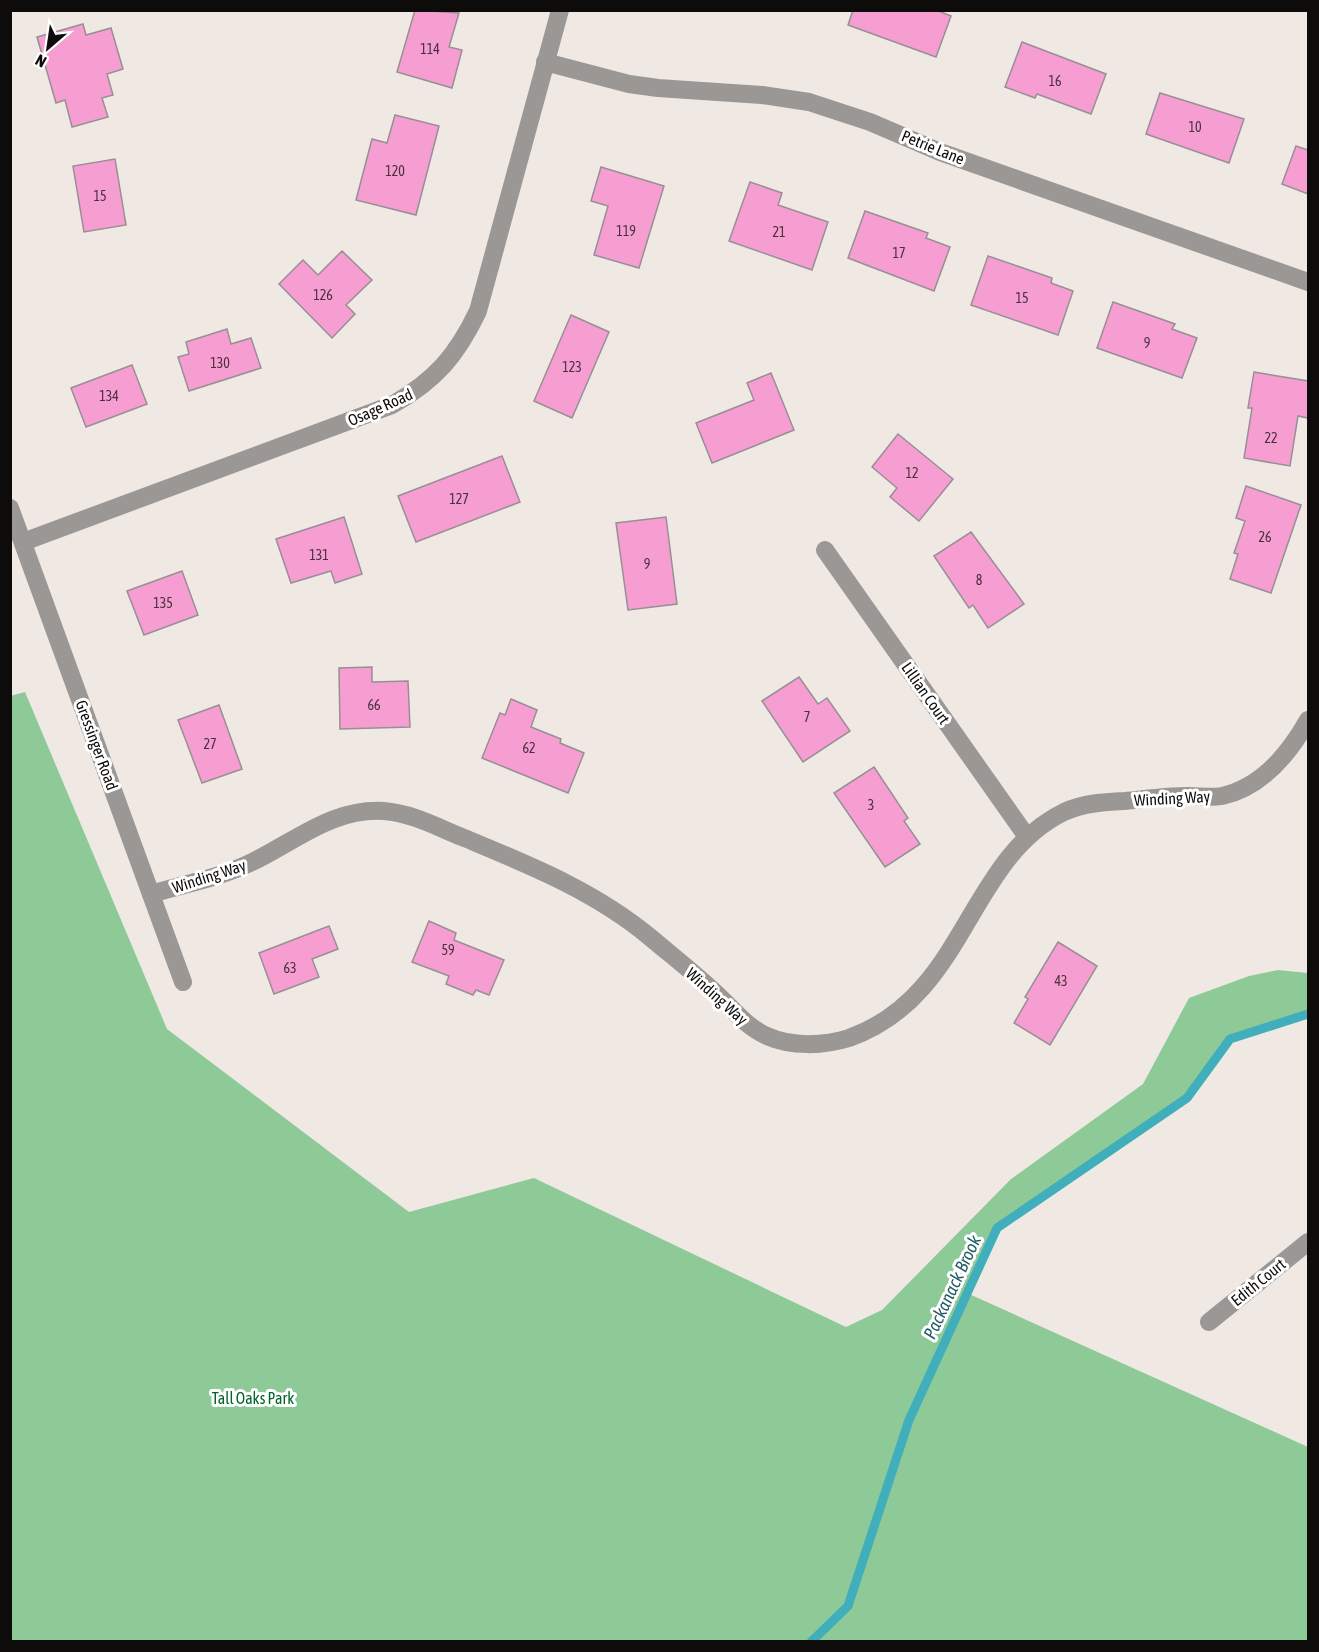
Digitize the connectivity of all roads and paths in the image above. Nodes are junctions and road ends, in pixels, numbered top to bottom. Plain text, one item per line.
1 (560, 10) edge
2 (545, 62) junction
3 (1308, 282) edge
4 (10, 508) edge
5 (23, 542) junction
6 (825, 550) dead end
7 (1308, 720) edge
8 (1027, 837) junction
9 (151, 894) junction
10 (183, 982) dead end
11 (1308, 1242) edge
12 (1209, 1322) dead end

1 - 2 street, Osage Road
2 - 3 street, Petrie Lane
2 - 5 street, Osage Road
4 - 5 street, Gressinger Road
5 - 9 street, Gressinger Road
6 - 8 street, Lillian Court
7 - 8 street, Winding Way
8 - 9 street, Winding Way
9 - 10 street, Gressinger Road
11 - 12 street, Edith Court

